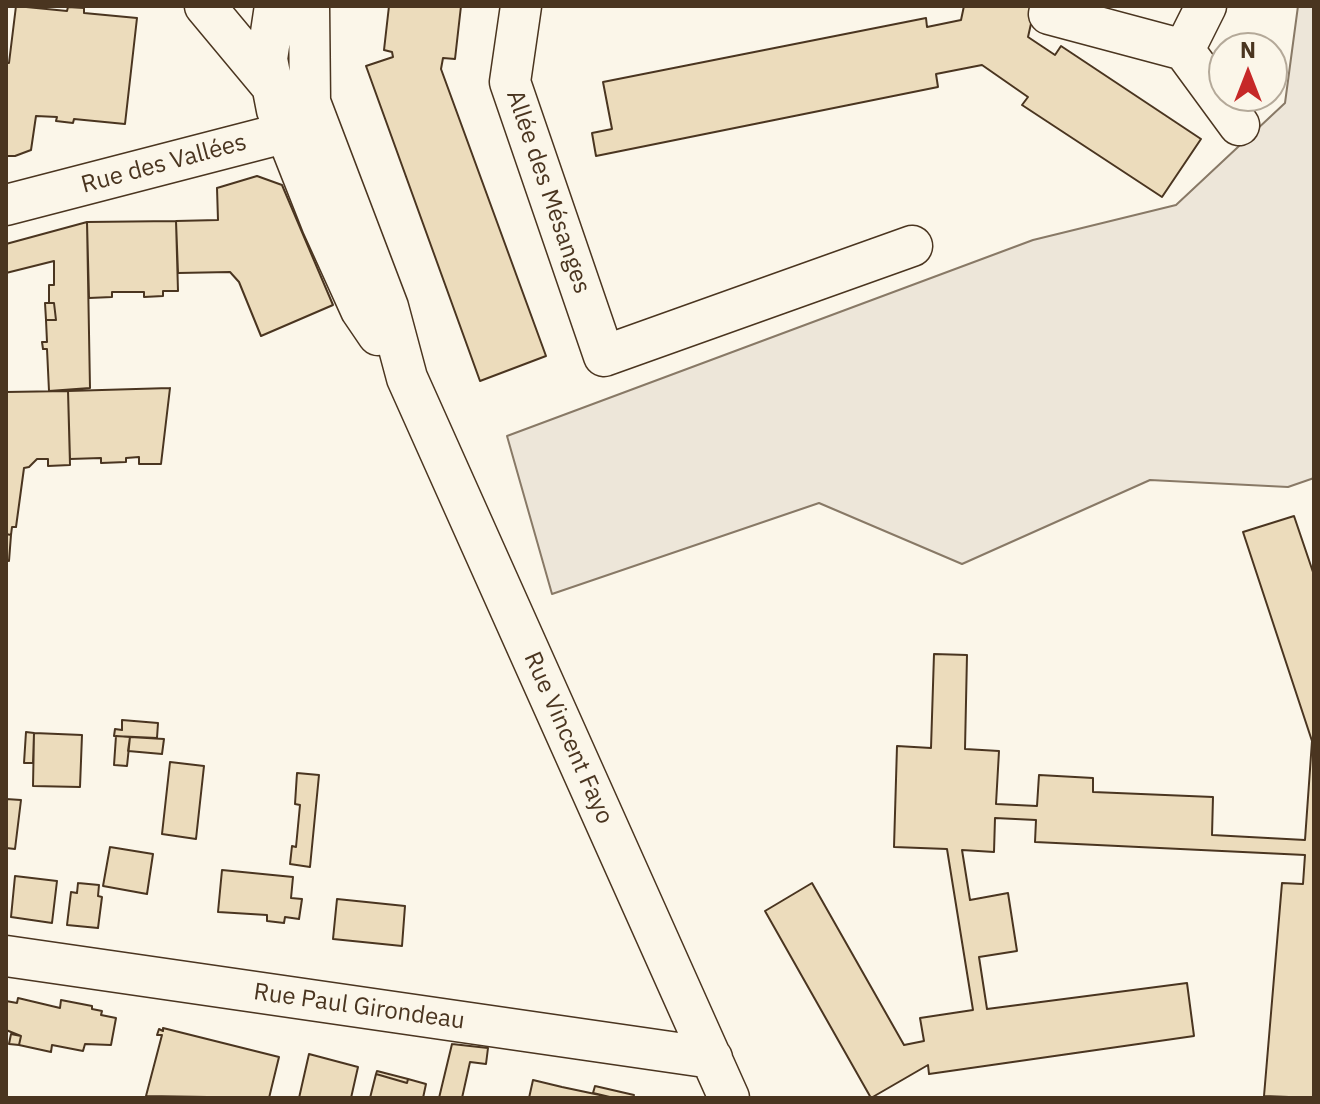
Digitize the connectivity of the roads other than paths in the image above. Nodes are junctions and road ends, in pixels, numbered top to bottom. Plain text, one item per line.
1 (205, 6) edge
2 (275, 6) edge
3 (309, 6) edge
4 (521, 6) edge
5 (1206, 6) edge
6 (1049, 14) dead end
7 (1184, 50) junction
8 (270, 84) junction
9 (310, 102) junction
10 (1239, 125) dead end
11 (284, 133) junction
12 (6, 205) edge
13 (912, 246) dead end
14 (407, 378) junction
15 (6, 956) edge
16 (712, 1058) junction
17 (729, 1098) edge

1 - 8 street
2 - 8 street
3 - 9 street
4 - 13 street, Allée des Mésanges
5 - 7 street
6 - 7 street
7 - 10 street
8 - 9 street
8 - 11 street, Rue Vincent Fayo
9 - 11 street
9 - 14 street, Rue Vincent Fayo
11 - 12 street, Rue des Vallées
11 - 14 street, Rue Vincent Fayo
14 - 16 street, Rue Vincent Fayo
15 - 16 street, Rue Paul Girondeau
16 - 17 street, Rue Vincent Fayo

